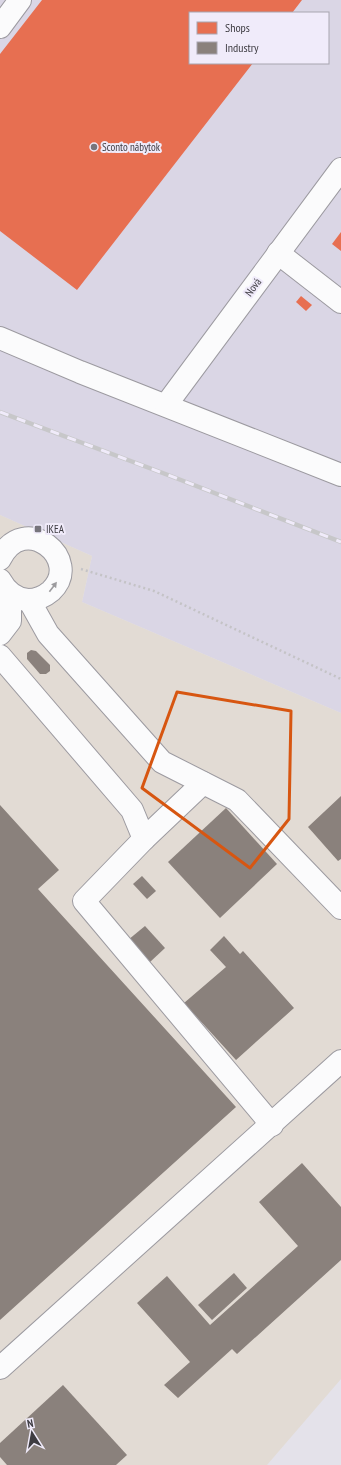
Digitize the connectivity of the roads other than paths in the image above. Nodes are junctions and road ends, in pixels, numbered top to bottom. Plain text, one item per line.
1 (20, 0) edge
2 (0, 27) edge
3 (341, 169) edge
4 (278, 253) junction
5 (341, 302) edge
6 (0, 338) edge
7 (166, 405) junction
8 (341, 475) edge
9 (1, 553) edge
10 (13, 591) edge
11 (0, 634) edge
12 (0, 656) edge
13 (203, 783) junction
14 (144, 839) junction
15 (341, 908) edge
16 (341, 1061) edge
17 (272, 1125) junction
18 (0, 1368) edge

1 - 2 street
3 - 4 street, Nová
4 - 5 street
4 - 7 street, Nová
6 - 7 street
7 - 8 street
10 -> 9 street
10 - 11 street
10 - 13 street
12 - 14 street
13 - 14 street
13 - 15 street
14 - 17 street
16 - 17 street
17 - 18 street

